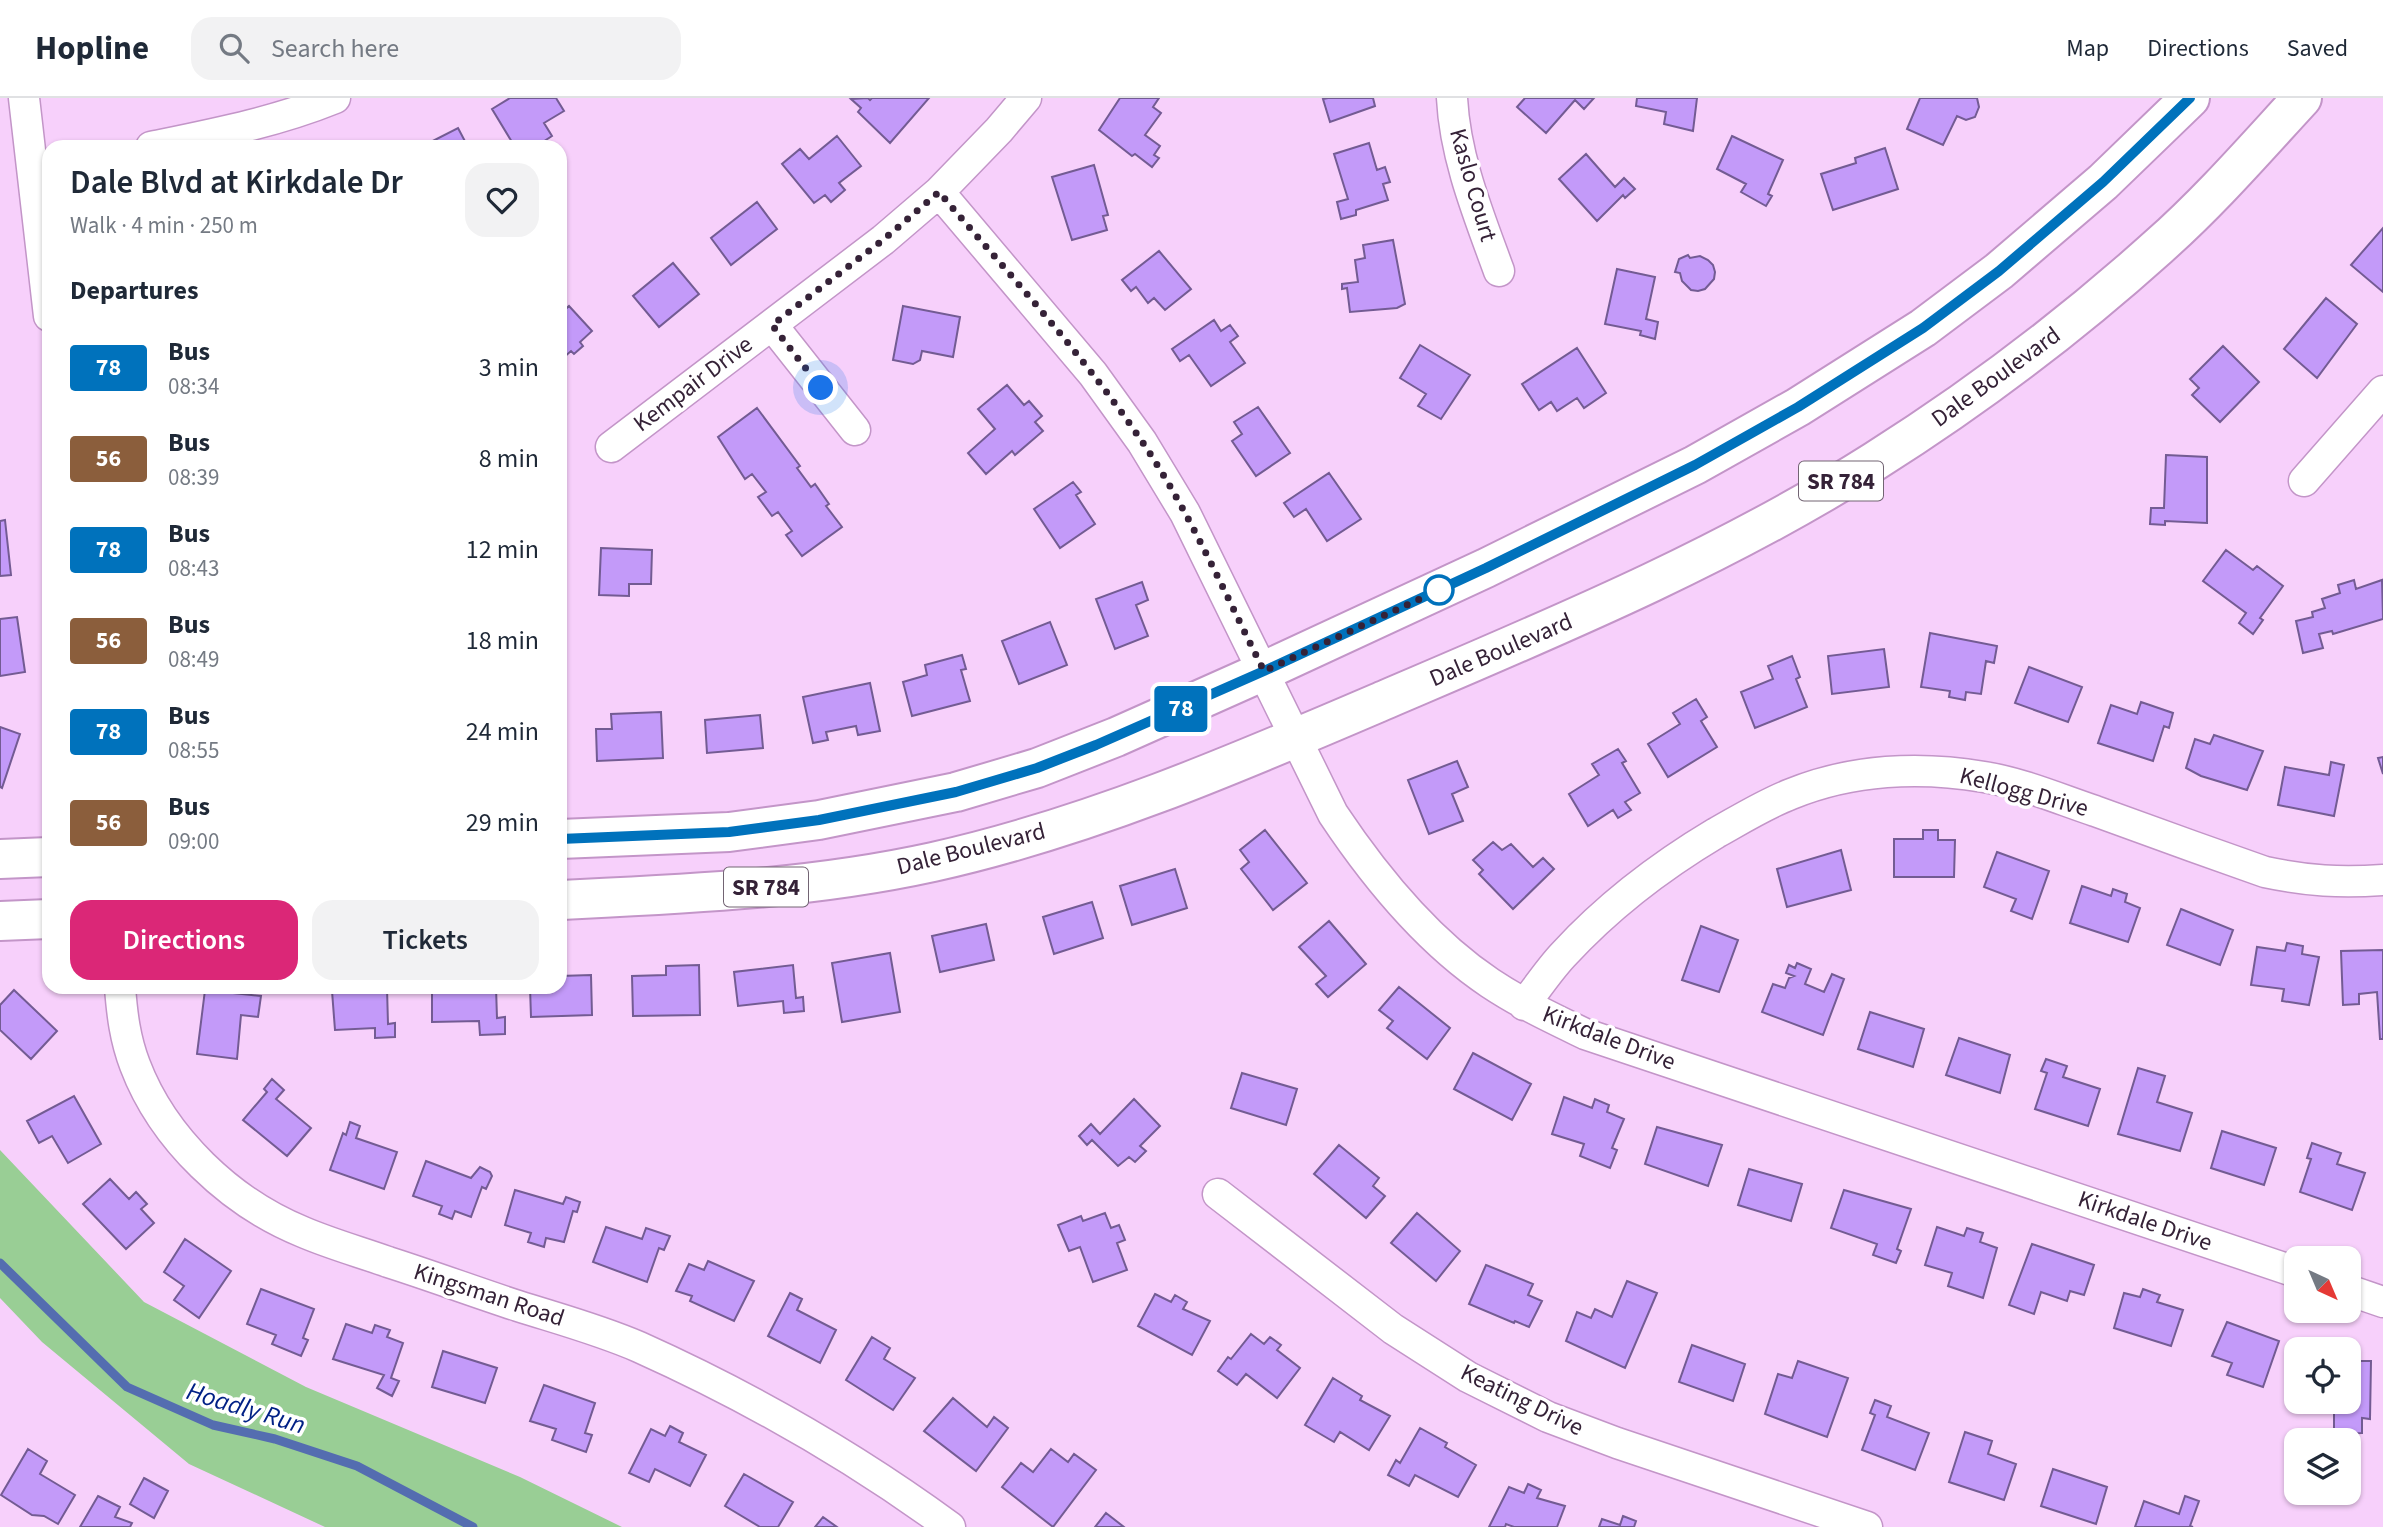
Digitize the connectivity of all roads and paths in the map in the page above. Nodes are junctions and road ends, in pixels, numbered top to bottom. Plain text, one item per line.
1 (24, 98) edge
2 (335, 98) edge
3 (1026, 98) edge
4 (1452, 98) edge
5 (2190, 98) edge
6 (2302, 98) edge
7 (186, 140) edge
8 (40, 164) edge
9 (939, 192) junction
10 (42, 198) edge
11 (1499, 271) dead end
12 (772, 325) junction
13 (2383, 391) edge
14 (855, 430) dead end
15 (611, 447) dead end
16 (2304, 481) dead end
17 (1264, 671) junction
18 (1296, 738) junction
19 (567, 839) edge
20 (42, 857) edge
21 (0, 859) edge
22 (2383, 880) edge
23 (567, 900) edge
24 (42, 919) edge
25 (0, 920) edge
26 (121, 994) edge
27 (1524, 1005) junction
28 (1218, 1194) dead end
29 (2284, 1268) edge
30 (2361, 1294) edge
31 (2383, 1302) edge
32 (950, 1527) edge
33 (1867, 1527) edge

1 - 8 street
2 - 7 street
3 - 9 street, Kempair Drive
4 - 11 street, Kaslo Court
5 - 17 main road, SR 784
6 - 18 main road, Dale Boulevard / SR 784
8 - 10 street
9 - 12 street, Kempair Drive
9 - 17 street, Kirkdale Drive
12 - 14 street
12 - 15 street, Kempair Drive
13 - 16 street
17 - 18 street, Kirkdale Drive
17 - 19 main road, SR 784
18 - 23 main road, Dale Boulevard / SR 784
18 - 27 street, Kirkdale Drive
20 - 21 main road
22 - 27 street, Kellogg Drive
24 - 25 main road
26 - 32 street, Kingsman Road
27 - 29 street, Kirkdale Drive
28 - 33 street, Keating Drive
30 - 31 street

